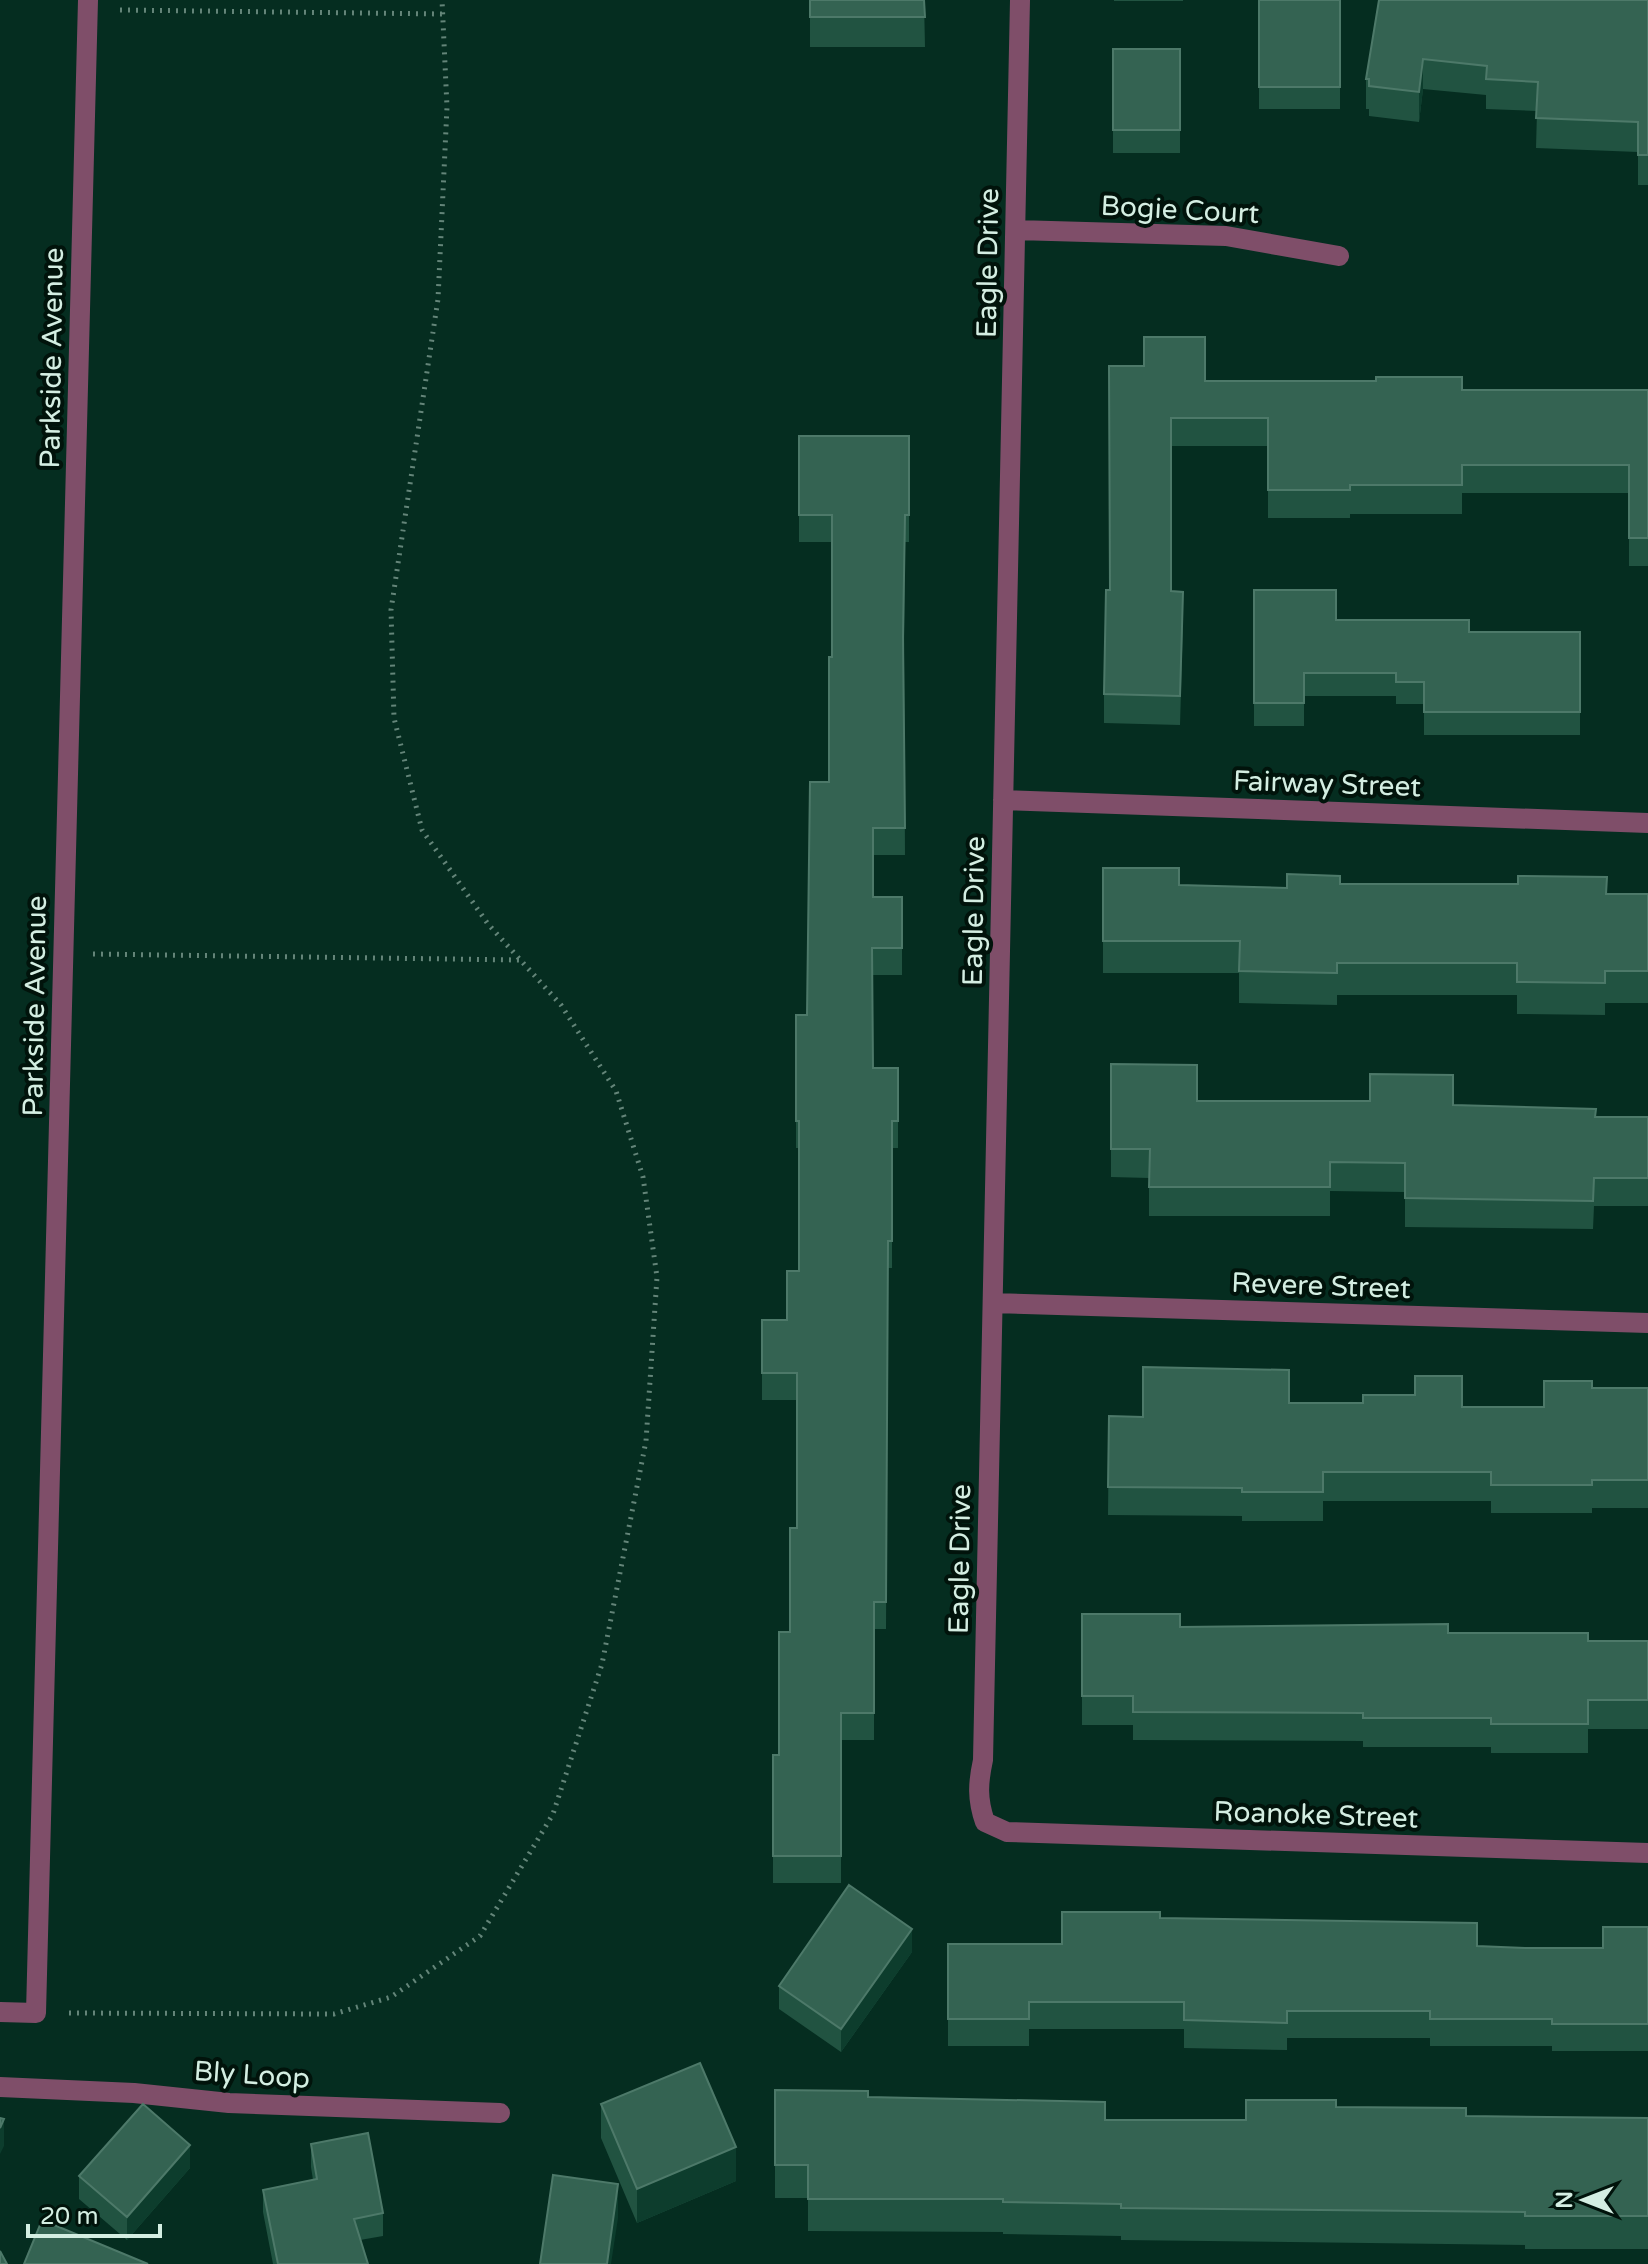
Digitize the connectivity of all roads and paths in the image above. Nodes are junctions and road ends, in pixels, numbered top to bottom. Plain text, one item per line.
1 (442, 0) edge
2 (1020, 0) edge
3 (88, 5) edge
4 (443, 14) junction
5 (1016, 230) junction
6 (1339, 256) dead end
7 (1003, 800) junction
8 (1648, 823) edge
9 (63, 954) junction
10 (520, 960) junction
11 (993, 1303) junction
12 (1648, 1323) edge
13 (985, 1822) joint
14 (1648, 1853) edge
15 (0, 2012) edge
16 (36, 2013) junction
17 (0, 2087) edge
18 (500, 2113) dead end

1 - 4 path
2 - 5 street, Eagle Drive
3 - 4 path
3 - 9 street, Parkside Avenue
4 - 10 path
5 - 6 street, Bogie Court
5 - 7 street, Eagle Drive
7 - 8 street, Fairway Street
7 - 11 street, Eagle Drive
9 - 10 path
9 - 16 street, Parkside Avenue
10 - 16 path
11 - 12 street, Revere Street
11 - 13 street, Eagle Drive
13 - 14 street, Roanoke Street
15 - 16 street
17 - 18 street, Bly Loop

